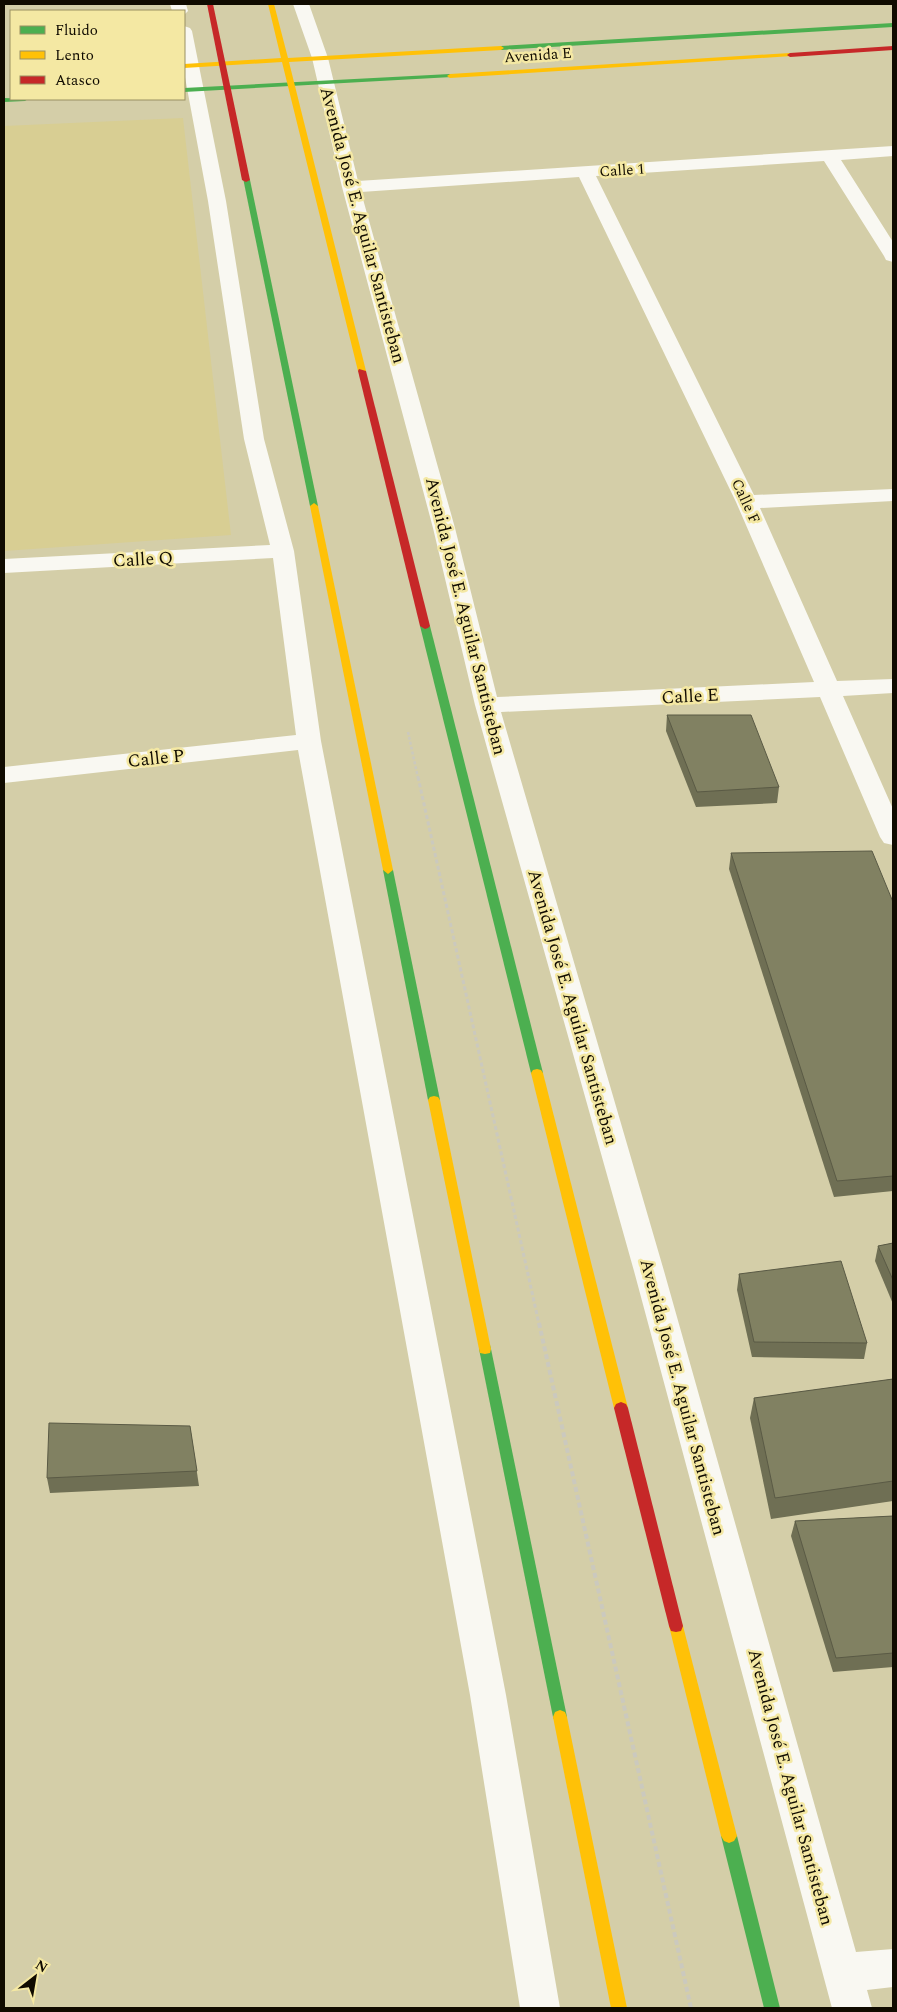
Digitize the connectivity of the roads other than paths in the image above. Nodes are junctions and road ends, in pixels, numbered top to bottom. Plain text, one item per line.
1 (210, 4) edge
2 (270, 4) edge
3 (301, 4) edge
4 (893, 25) edge
5 (185, 43) edge
6 (893, 48) edge
7 (286, 60) junction
8 (221, 64) junction
9 (323, 71) junction
10 (188, 78) edge
11 (292, 85) junction
12 (226, 88) junction
13 (893, 151) edge
14 (830, 156) junction
15 (585, 172) junction
16 (351, 187) junction
17 (893, 256) edge
18 (893, 495) edge
19 (747, 502) junction
20 (283, 551) junction
21 (4, 566) edge
22 (893, 686) edge
23 (829, 689) junction
24 (487, 705) junction
25 (309, 741) junction
26 (4, 775) edge
27 (893, 837) edge
28 (893, 1968) edge
29 (847, 1991) edge
30 (540, 2008) edge
31 (620, 2008) edge
32 (772, 2008) edge

1 - 8 main road
2 - 7 main road, Avenida José E. Aguilar Santisteban
3 - 9 street, Avenida José E. Aguilar Santisteban
4 - 9 main road, Avenida E
5 - 10 street
6 - 9 main road, Avenida E
7 - 8 main road, Avenida E
7 - 9 main road, Avenida E
7 - 11 main road, Avenida José E. Aguilar Santisteban
8 - 10 main road, Avenida E
8 - 12 main road
9 - 11 main road, Avenida E
9 - 16 street, Avenida José E. Aguilar Santisteban
10 - 12 main road, Avenida E
10 - 20 street
11 - 12 main road, Avenida E
11 - 32 main road, Avenida José E. Aguilar Santisteban
12 - 31 main road
13 - 14 street, Calle 1
14 - 15 street, Calle 1
14 - 17 street
15 - 16 street, Calle 1
15 - 19 street, Calle F
16 - 24 street, Avenida José E. Aguilar Santisteban
18 - 19 street
19 - 23 street, Calle F
20 - 21 street, Calle Q
20 - 25 street
22 - 23 street, Calle E
23 - 24 street, Calle E
23 - 27 street, Calle F
24 - 29 street, Avenida José E. Aguilar Santisteban
25 - 26 street, Calle P
25 - 30 street
28 - 29 street

